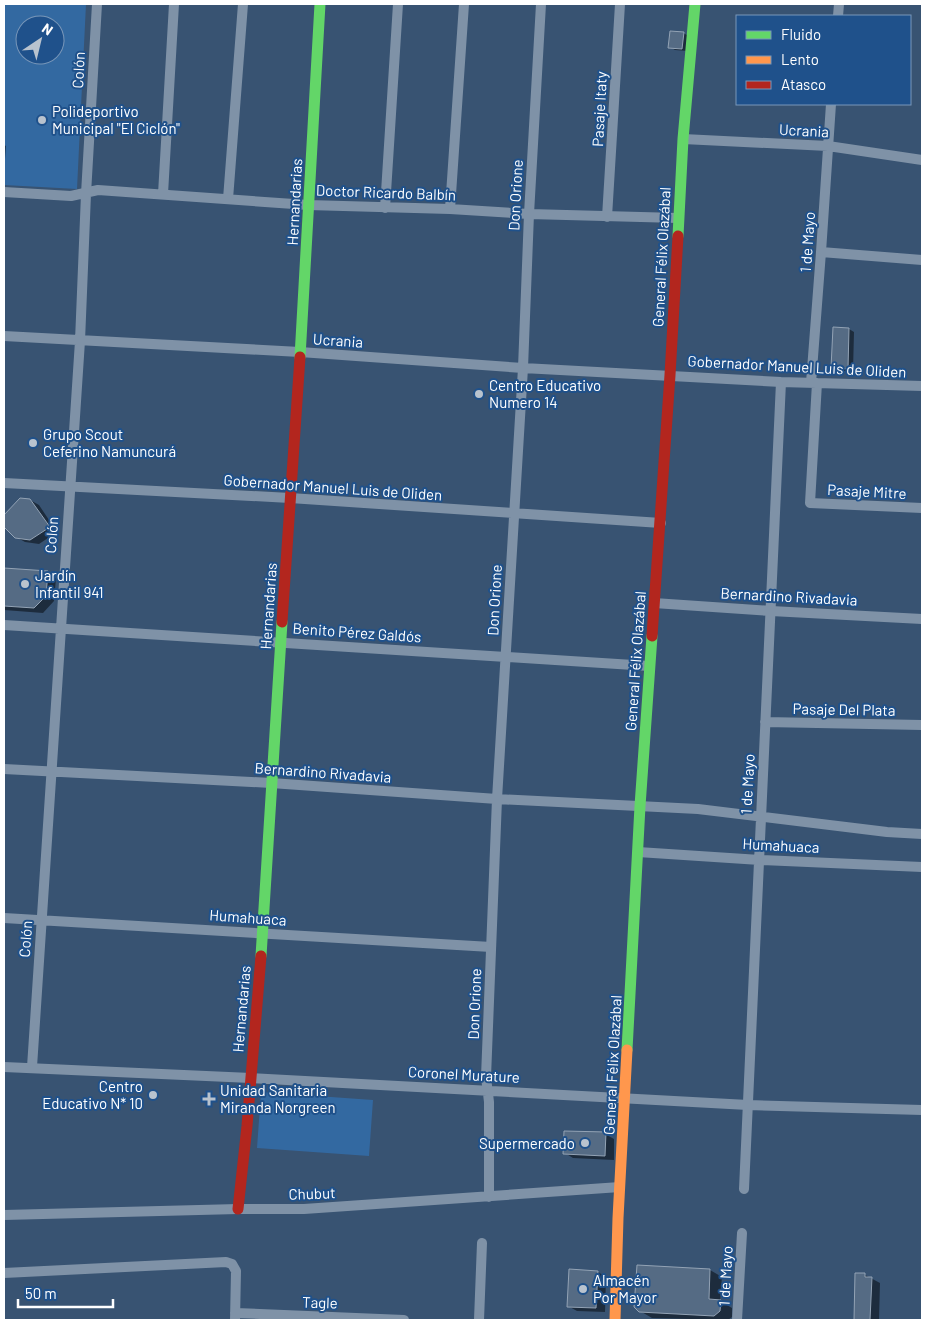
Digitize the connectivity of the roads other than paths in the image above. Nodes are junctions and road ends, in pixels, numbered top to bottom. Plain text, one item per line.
1 (96, 4) edge
2 (174, 4) edge
3 (242, 4) edge
4 (320, 4) edge
5 (398, 4) edge
6 (464, 4) edge
7 (541, 4) edge
8 (620, 4) edge
9 (695, 4) edge
10 (831, 105) edge
11 (683, 139) junction
12 (828, 146) junction
13 (922, 160) edge
14 (4, 192) edge
15 (86, 194) junction
16 (164, 194) junction
17 (228, 199) junction
18 (308, 205) junction
19 (385, 208) junction
20 (450, 209) junction
21 (529, 214) junction
22 (607, 216) junction
23 (678, 218) junction
24 (821, 252) junction
25 (922, 260) edge
26 (4, 336) edge
27 (80, 341) junction
28 (300, 352) junction
29 (523, 368) junction
30 (670, 375) junction
31 (781, 382) junction
32 (814, 383) junction
33 (922, 386) edge
34 (4, 483) edge
35 (69, 486) junction
36 (290, 498) junction
37 (810, 503) joint
38 (922, 508) edge
39 (514, 513) junction
40 (661, 523) junction
41 (654, 602) junction
42 (771, 611) junction
43 (922, 619) edge
44 (4, 624) edge
45 (60, 628) junction
46 (281, 642) junction
47 (505, 658) junction
48 (649, 666) junction
49 (766, 722) junction
50 (922, 725) edge
51 (4, 769) edge
52 (51, 772) junction
53 (271, 783) junction
54 (497, 798) junction
55 (640, 806) junction
56 (760, 816) junction
57 (922, 834) edge
58 (638, 852) junction
59 (760, 860) junction
60 (922, 867) edge
61 (4, 918) edge
62 (42, 920) junction
63 (263, 933) junction
64 (491, 947) junction
65 (4, 1067) edge
66 (32, 1067) junction
67 (250, 1078) junction
68 (488, 1091) junction
69 (626, 1098) junction
70 (748, 1105) junction
71 (922, 1110) edge
72 (620, 1188) junction
73 (744, 1189) dead end
74 (489, 1198) junction
75 (238, 1209) junction
76 (4, 1215) edge
77 (742, 1233) dead end
78 (482, 1243) dead end
79 (4, 1272) edge
80 (235, 1317) edge
81 (404, 1320) edge
82 (479, 1320) edge
83 (616, 1320) edge
84 (737, 1320) edge

1 - 15 street, Colón
2 - 16 street
3 - 17 street
4 - 18 street, Hernandarias
5 - 19 street
6 - 20 street
7 - 21 street, Don Orione
8 - 22 street, Pasaje Itaty
9 - 11 street, General Félix Olazábal
10 - 12 street, 1 de Mayo
11 - 12 street, Ucrania
11 - 23 street, General Félix Olazábal
12 - 13 street, Ucrania
12 - 24 street, 1 de Mayo
14 - 15 street, Doctor Ricardo Balbín
15 - 16 street, Doctor Ricardo Balbín
15 - 27 street, Colón
16 - 17 street, Doctor Ricardo Balbín
17 - 18 street, Doctor Ricardo Balbín
18 - 19 street, Doctor Ricardo Balbín
18 - 28 street, Hernandarias
19 - 20 street, Doctor Ricardo Balbín
20 - 21 street, Doctor Ricardo Balbín
21 - 22 street, Doctor Ricardo Balbín
21 - 29 street, Don Orione
22 - 23 street, Doctor Ricardo Balbín
23 - 30 street, General Félix Olazábal
24 - 25 street
24 - 32 street, 1 de Mayo
26 - 27 street, Ucrania
27 - 28 street, Ucrania
27 - 35 street, Colón
28 - 29 street, Ucrania
28 - 36 street, Hernandarias
29 - 30 street, Ucrania
29 - 39 street, Don Orione
30 - 31 street, Gobernador Manuel Luis de Oliden
30 - 40 street, General Félix Olazábal
31 - 32 street, Gobernador Manuel Luis de Oliden
31 - 42 street, 1 de Mayo
32 - 33 street, Gobernador Manuel Luis de Oliden
32 - 37 street, 1 de Mayo
34 - 35 street, Gobernador Manuel Luis de Oliden
35 - 36 street, Gobernador Manuel Luis de Oliden
35 - 45 street, Colón
36 - 39 street, Gobernador Manuel Luis de Oliden
36 - 46 street, Hernandarias
37 - 38 street, Pasaje Mitre
39 - 40 street, Gobernador Manuel Luis de Oliden
39 - 47 street, Don Orione
40 - 41 street, General Félix Olazábal
41 - 42 street, Bernardino Rivadavia
41 - 48 street, General Félix Olazábal
42 - 43 street, Bernardino Rivadavia
42 - 49 street, 1 de Mayo
44 - 45 street, Benito Pérez Galdós
45 - 46 street, Benito Pérez Galdós
45 - 52 street, Colón
46 - 47 street, Benito Pérez Galdós
46 - 53 street, Hernandarias
47 - 48 street, Benito Pérez Galdós
47 - 54 street, Don Orione
48 - 55 street, General Félix Olazábal
49 - 50 street, Pasaje Del Plata
49 - 56 street, 1 de Mayo
51 - 52 street, Bernardino Rivadavia
52 - 53 street, Bernardino Rivadavia
52 - 62 street, Colón
53 - 54 street, Bernardino Rivadavia
53 - 63 street, Hernandarias
54 - 55 street, Bernardino Rivadavia
54 - 64 street, Don Orione
55 - 56 street, Humahuaca
55 - 58 street, General Félix Olazábal
56 - 57 street, Humahuaca
56 - 59 street, 1 de Mayo
58 - 59 street, Humahuaca
58 - 69 street, General Félix Olazábal
59 - 60 street, Humahuaca
59 - 70 street, 1 de Mayo
61 - 62 street, Humahuaca
62 - 63 street, Humahuaca
62 - 66 street, Colón
63 - 64 street, Humahuaca
63 - 67 street, Hernandarias
64 - 68 street, Don Orione
65 - 66 street, Coronel Murature
66 - 67 street, Coronel Murature
67 - 68 street, Coronel Murature
67 - 75 street, Hernandarias
68 - 69 street, Coronel Murature
68 - 74 street, Don Orione
69 - 70 street, Coronel Murature
69 - 72 street, General Félix Olazábal
70 - 71 street, Coronel Murature
70 - 73 street, 1 de Mayo
72 - 74 street, Chubut
72 - 83 street, General Félix Olazábal
74 - 75 street, Chubut
75 - 76 street, Chubut
77 - 84 street, 1 de Mayo
78 - 82 street
79 - 80 street
80 - 81 street, Tagle

